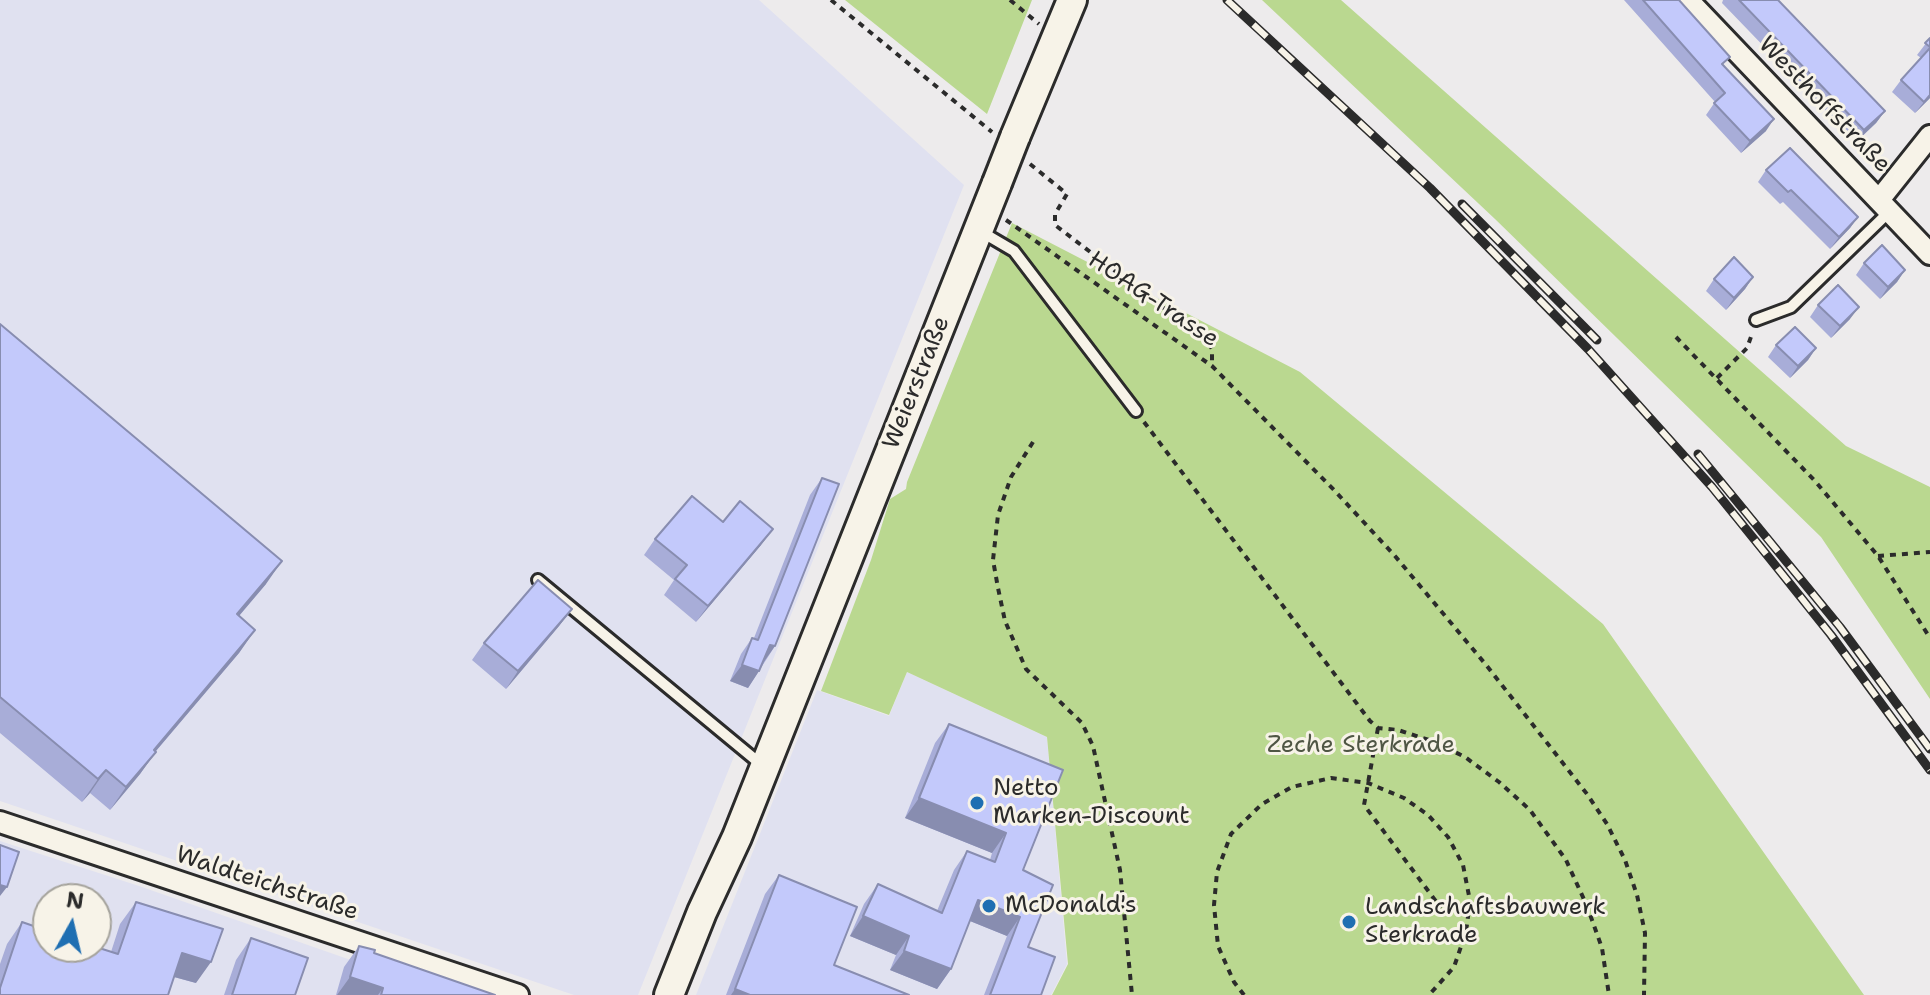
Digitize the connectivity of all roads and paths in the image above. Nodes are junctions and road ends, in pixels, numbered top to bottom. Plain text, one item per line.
1 (831, 0) edge
2 (1010, 0) edge
3 (1072, 0) edge
4 (1688, 0) edge
5 (1056, 38) junction
6 (1930, 136) edge
7 (1011, 143) junction
8 (1884, 206) junction
9 (987, 207) junction
10 (1930, 254) edge
11 (1756, 320) joint
12 (1676, 337) dead end
13 (1212, 366) junction
14 (1717, 378) junction
15 (1136, 411) joint
16 (1033, 442) dead end
17 (1930, 552) edge
18 (1878, 556) junction
19 (538, 580) edge
20 (1930, 638) edge
21 (1378, 728) junction
22 (765, 767) junction
23 (1368, 783) junction
24 (0, 822) edge
25 (1441, 908) dead end
26 (518, 995) edge
27 (669, 995) edge
28 (1132, 995) edge
29 (1244, 995) edge
30 (1429, 995) edge
31 (1609, 995) edge
32 (1644, 995) edge

1 - 7 path
2 - 5 path
3 - 5 main road, Weierstraße
4 - 8 street, Westhoffstraße
5 - 7 main road, Weierstraße
6 - 8 street
7 - 9 main road, Weierstraße, bridge
7 - 13 path, HOAG-Trasse
8 - 10 street, Westhoffstraße
8 - 11 lane, Westhoffstraße
9 - 13 path, HOAG-Trasse
9 - 15 lane
9 - 22 main road, Weierstraße
11 - 14 path
12 - 14 path
13 - 32 path
14 - 18 path
15 - 21 path
16 - 28 path
17 - 18 path
18 - 20 path
19 - 22 lane
21 - 23 path
21 - 31 path
22 - 27 main road, Weierstraße
23 - 25 path
23 - 29 path
23 - 30 path
24 - 26 street, Waldteichstraße

